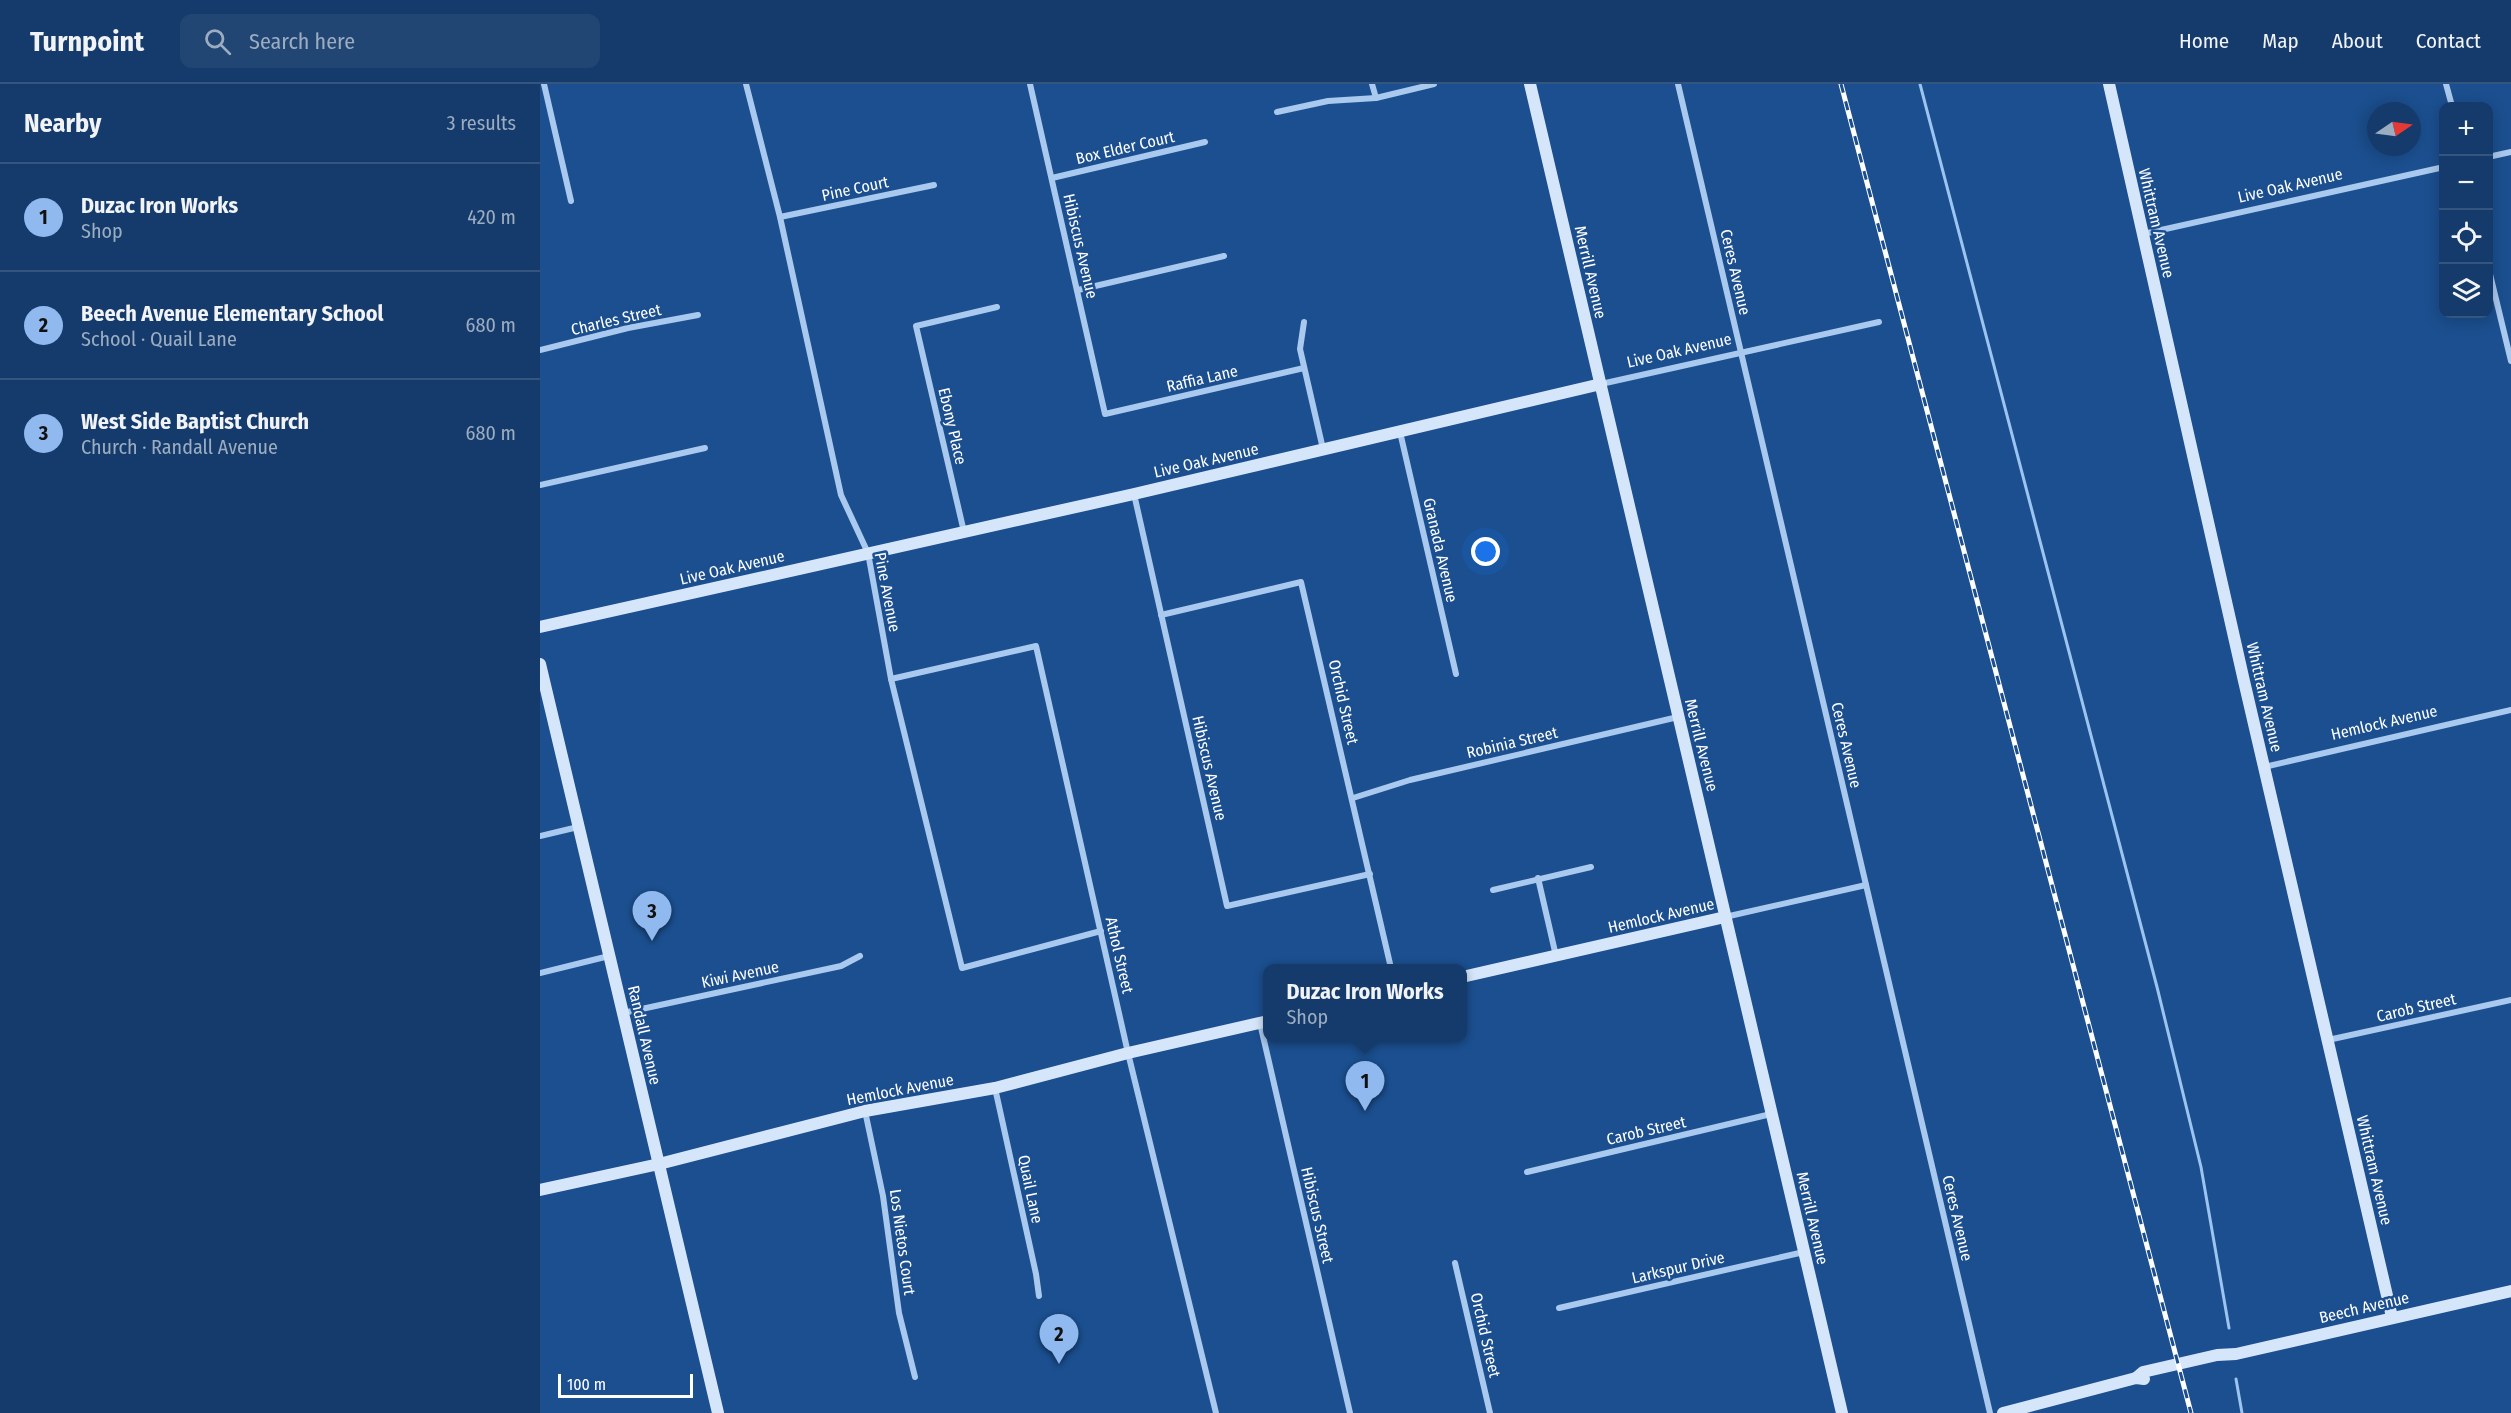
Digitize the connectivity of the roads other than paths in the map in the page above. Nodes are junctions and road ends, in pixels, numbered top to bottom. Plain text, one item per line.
1 (544, 84) edge
2 (746, 84) edge
3 (1030, 84) edge
4 (1372, 84) edge
5 (1434, 84) edge
6 (1530, 84) edge
7 (1678, 84) edge
8 (2109, 84) edge
9 (2446, 84) edge
10 (1376, 98) junction
11 (2450, 102) edge
12 (1277, 112) dead end
13 (1205, 142) dead end
14 (2511, 152) edge
15 (2493, 156) edge
16 (2439, 168) edge
17 (1052, 178) junction
18 (934, 185) dead end
19 (571, 201) dead end
20 (780, 217) junction
21 (2143, 234) junction
22 (1224, 256) dead end
23 (2493, 287) edge
24 (1078, 290) junction
25 (997, 307) dead end
26 (698, 315) dead end
27 (1304, 322) dead end
28 (1879, 322) dead end
29 (540, 350) edge
30 (1741, 353) junction
31 (2511, 361) edge
32 (1304, 368) junction
33 (1601, 384) junction
34 (1105, 414) joint
35 (1400, 432) junction
36 (705, 447) dead end
37 (1323, 449) junction
38 (540, 485) edge
39 (1134, 494) junction
40 (964, 532) junction
41 (868, 553) junction
42 (1161, 615) junction
43 (540, 627) edge
44 (540, 664) edge
45 (1456, 674) dead end
46 (891, 679) junction
47 (2511, 710) edge
48 (1678, 717) junction
49 (2264, 767) junction
50 (1353, 798) junction
51 (578, 827) junction
52 (540, 836) edge
53 (1591, 867) dead end
54 (1370, 874) junction
55 (1538, 878) junction
56 (1866, 885) junction
57 (1493, 890) dead end
58 (1725, 917) junction
59 (1101, 931) junction
60 (609, 956) junction
61 (860, 956) dead end
62 (1556, 956) junction
63 (1390, 964) edge
64 (540, 973) edge
65 (1467, 976) edge
66 (2511, 1000) edge
67 (623, 1013) junction
68 (1263, 1022) edge
69 (2327, 1041) junction
70 (1268, 1042) edge
71 (1128, 1053) junction
72 (995, 1088) junction
73 (866, 1111) junction
74 (1771, 1114) junction
75 (659, 1164) junction
76 (1527, 1172) dead end
77 (540, 1190) edge
78 (1804, 1252) junction
79 (1455, 1263) dead end
80 (2511, 1291) edge
81 (1039, 1296) dead end
82 (1559, 1308) dead end
83 (2392, 1317) junction
84 (915, 1377) dead end
85 (718, 1413) edge
86 (1216, 1413) edge
87 (1350, 1413) edge
88 (1490, 1413) edge
89 (1842, 1413) edge
90 (1990, 1413) edge
91 (2003, 1413) edge

1 - 19 street
2 - 20 street, Pine Avenue
3 - 17 street, Hibiscus Avenue
4 - 10 street
5 - 10 street
6 - 33 street, Merrill Avenue
7 - 30 street, Ceres Avenue
8 - 21 street, Whittram Avenue
9 - 11 street
10 - 12 street
13 - 17 street, Box Elder Court
14 - 15 street
16 - 21 street, Live Oak Avenue
17 - 24 street, Hibiscus Avenue
18 - 20 street, Pine Court
20 - 41 street, Pine Avenue
21 - 49 street, Whittram Avenue
22 - 24 street
23 - 31 street
24 - 34 street, Hibiscus Avenue
25 - 40 street, Ebony Place
26 - 29 street, Charles Street
27 - 32 street
28 - 30 street, Live Oak Avenue
30 - 33 street, Live Oak Avenue
30 - 56 street, Ceres Avenue
32 - 34 street, Raffia Lane
32 - 37 street
33 - 35 street, Live Oak Avenue
33 - 48 street, Merrill Avenue
35 - 37 street, Live Oak Avenue
35 - 45 street, Granada Avenue
36 - 38 street
37 - 39 street, Live Oak Avenue
39 - 40 street, Live Oak Avenue
39 - 42 street, Hibiscus Avenue
40 - 41 street, Live Oak Avenue
41 - 43 street, Live Oak Avenue
41 - 46 street, Pine Avenue
42 - 50 street, Orchid Street
42 - 54 street, Hibiscus Avenue
44 - 51 street, Randall Avenue
46 - 59 street, Athol Street
46 - 59 street, Pine Avenue
47 - 49 street, Hemlock Avenue
48 - 50 street, Robinia Street
48 - 58 street, Merrill Avenue
49 - 69 street, Whittram Avenue
50 - 54 street, Orchid Street
51 - 52 street
51 - 60 street, Randall Avenue
53 - 55 street
54 - 63 street, Orchid Street
55 - 57 street
55 - 62 street
56 - 58 street, Hemlock Avenue
56 - 90 street, Ceres Avenue
58 - 62 street, Hemlock Avenue
58 - 74 street, Merrill Avenue
59 - 71 street, Athol Street
60 - 64 street
60 - 67 street, Randall Avenue
61 - 67 street, Kiwi Avenue
62 - 65 street, Hemlock Avenue
66 - 69 street, Carob Street
67 - 75 street, Randall Avenue
68 - 71 street, Hemlock Avenue
69 - 83 street, Whittram Avenue
70 - 87 street, Hibiscus Street
71 - 72 street, Hemlock Avenue
71 - 86 street, Athol Street
72 - 73 street, Hemlock Avenue
72 - 81 street, Quail Lane
73 - 75 street, Hemlock Avenue
73 - 84 street, Los Nietos Court
74 - 76 street, Carob Street
74 - 78 street, Merrill Avenue
75 - 77 street, Hemlock Avenue
75 - 85 street, Randall Avenue
78 - 82 street, Larkspur Drive
78 - 89 street, Merrill Avenue
79 - 88 street, Orchid Street
80 - 83 street, Beech Avenue
83 - 91 street, Beech Avenue

